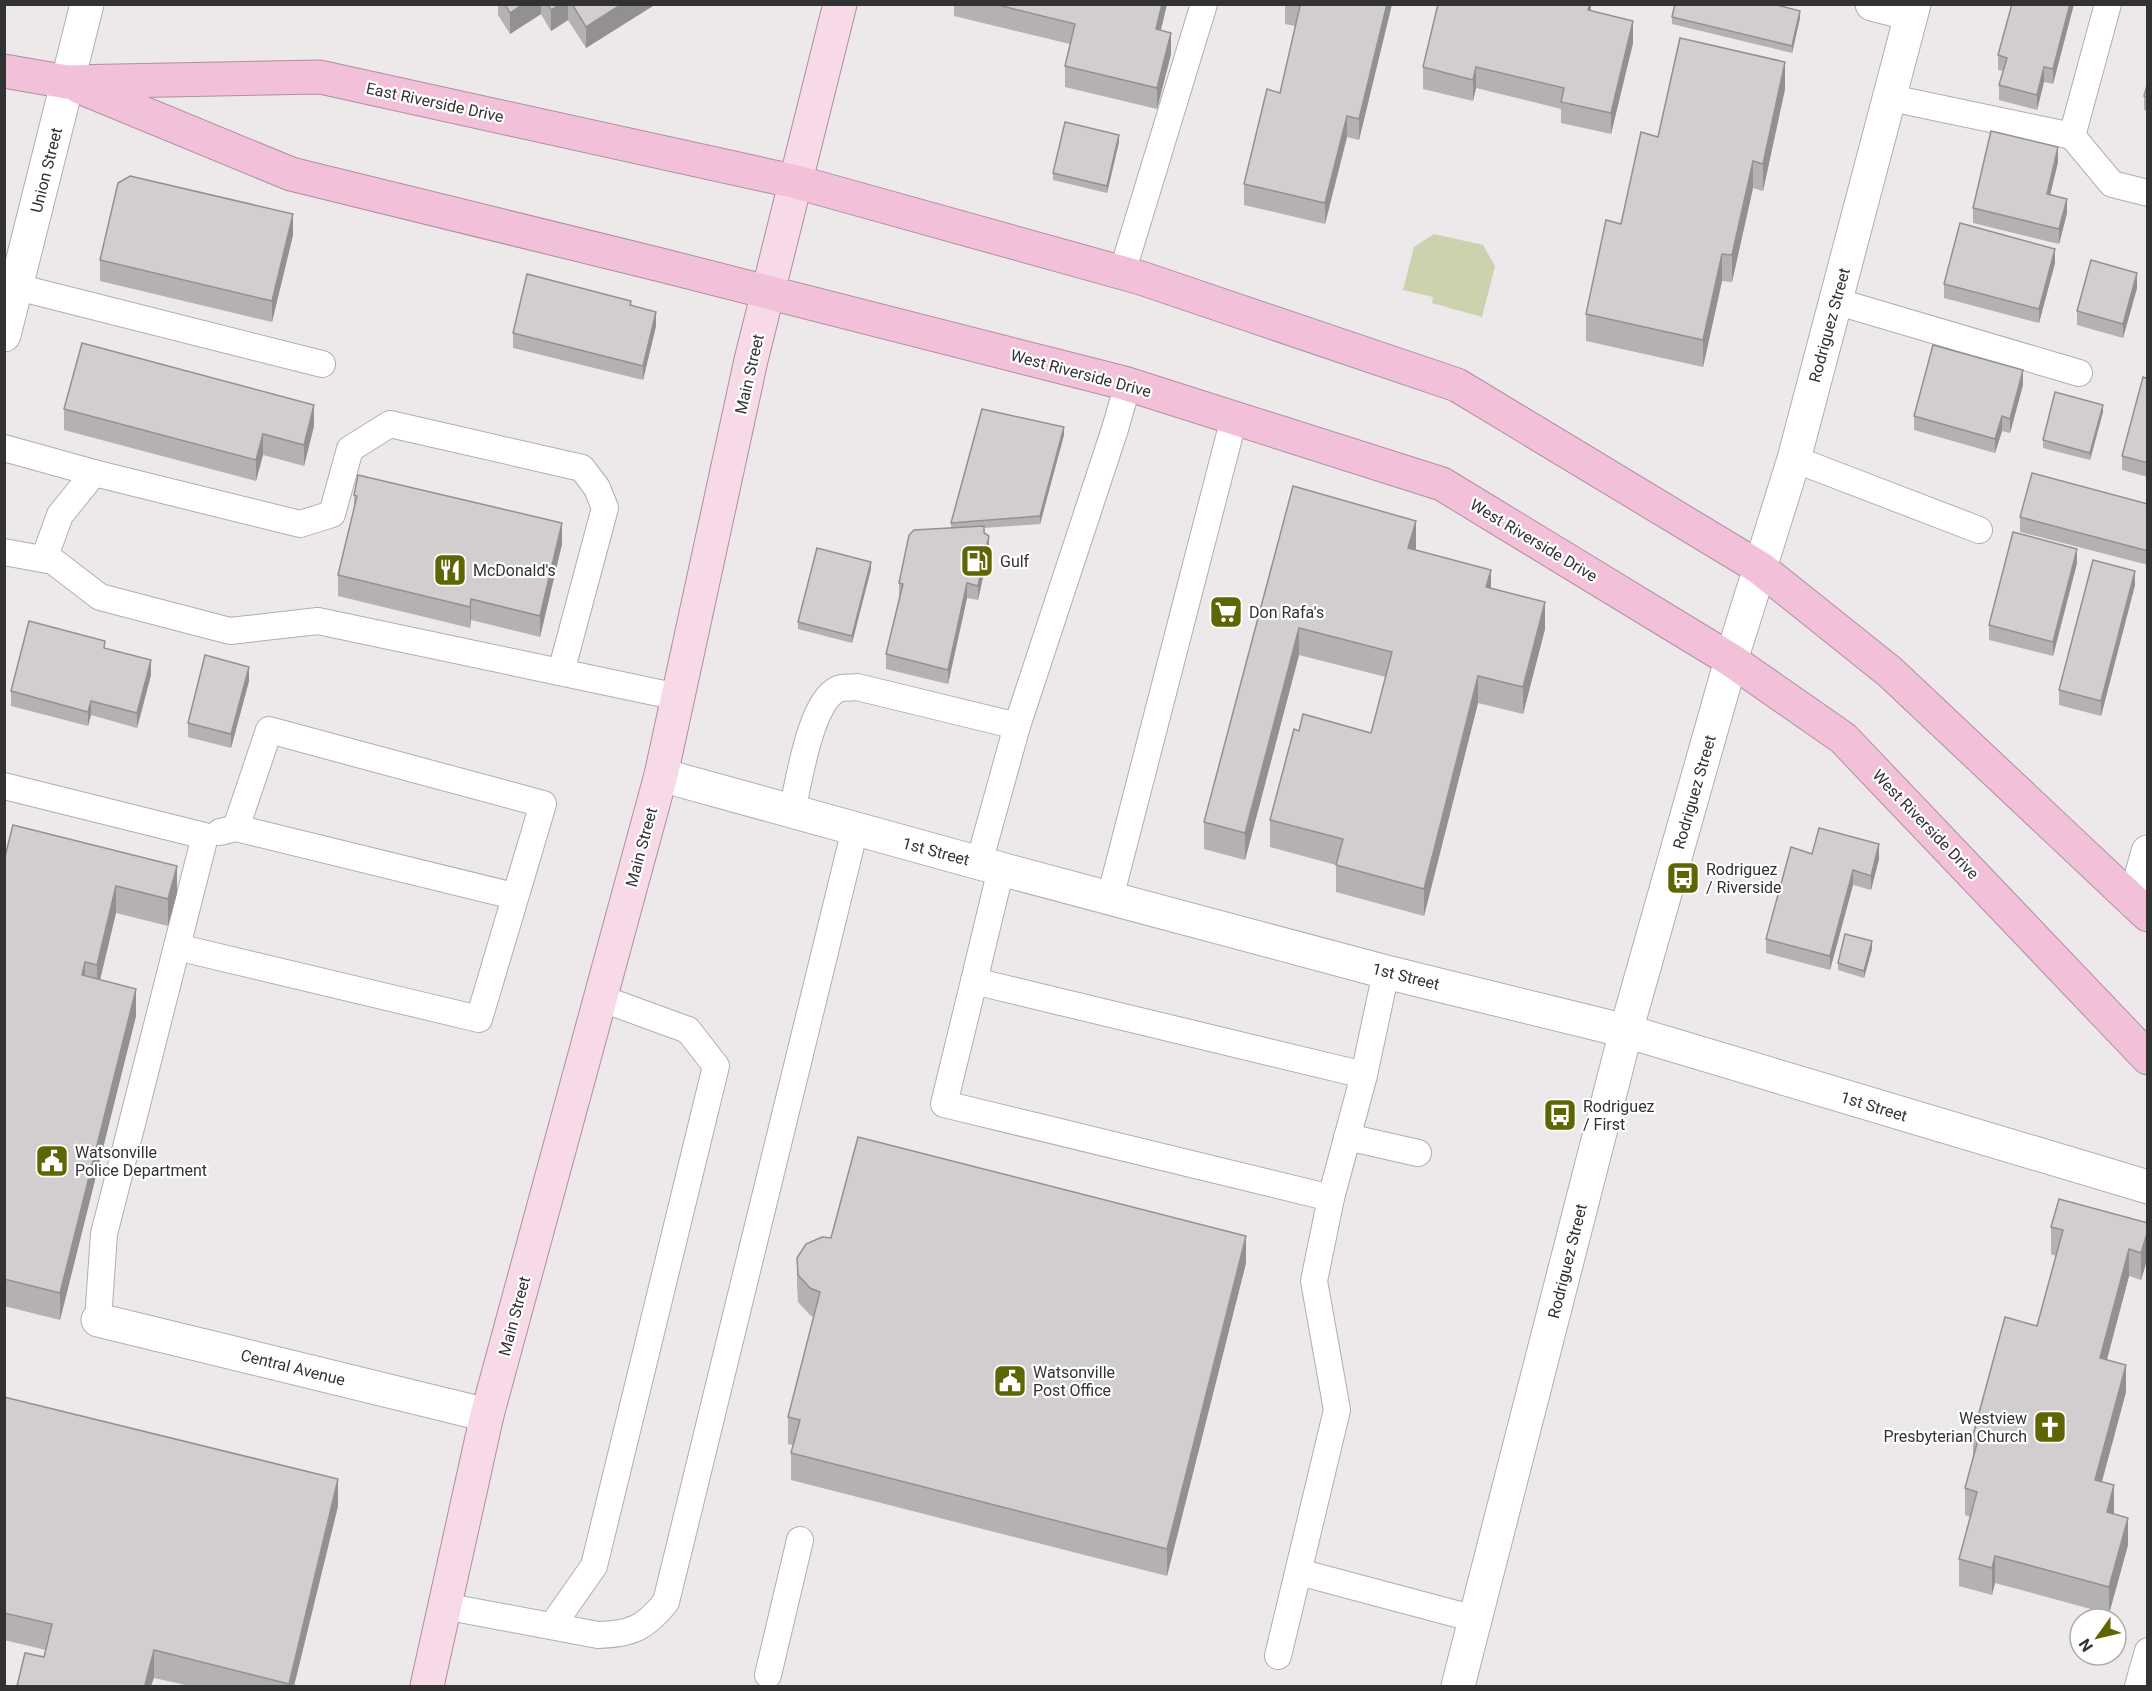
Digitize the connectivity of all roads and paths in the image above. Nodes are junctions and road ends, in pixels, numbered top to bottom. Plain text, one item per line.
1 (87, 4) edge
2 (840, 4) edge
3 (1204, 4) edge
4 (1872, 4) edge
5 (2108, 4) edge
6 (1913, 9) edge
7 (4, 71) edge
8 (67, 82) junction
9 (1891, 98) junction
10 (2072, 136) junction
11 (798, 182) junction
12 (2148, 193) edge
13 (1122, 273) junction
14 (17, 287) junction
15 (769, 292) junction
16 (1835, 301) junction
17 (4, 335) edge
18 (322, 364) dead end
19 (2079, 373) dead end
20 (1128, 384) junction
21 (1234, 418) junction
22 (4, 448) edge
23 (1794, 459) junction
24 (94, 473) junction
25 (1979, 530) dead end
26 (4, 552) edge
27 (44, 559) junction
28 (1760, 568) junction
29 (1731, 660) junction
30 (561, 672) junction
31 (678, 697) junction
32 (1017, 726) junction
33 (661, 775) junction
34 (4, 786) edge
35 (792, 811) junction
36 (236, 828) junction
37 (855, 829) junction
38 (205, 836) junction
39 (2148, 852) edge
40 (990, 866) junction
41 (514, 896) junction
42 (1110, 898) junction
43 (2141, 908) edge
44 (177, 947) junction
45 (1386, 972) junction
46 (974, 981) junction
47 (600, 998) junction
48 (1626, 1031) junction
49 (2148, 1058) edge
50 (1364, 1075) junction
51 (1347, 1137) junction
52 (1418, 1153) dead end
53 (2148, 1187) edge
54 (1331, 1198) junction
55 (98, 1320) joint
56 (487, 1415) junction
57 (800, 1540) dead end
58 (1299, 1572) junction
59 (444, 1606) junction
60 (1475, 1619) junction
61 (552, 1626) junction
62 (2148, 1651) edge
63 (1278, 1656) dead end
64 (768, 1676) dead end
65 (427, 1686) edge
66 (1458, 1686) edge
67 (2138, 1686) edge

1 - 8 street, Union Street
2 - 11 main road, Main Street
3 - 13 lane
4 - 6 street
5 - 10 lane
6 - 9 street, Rodriguez Street
7 - 8 highway, East Riverside Drive
8 - 11 highway, East Riverside Drive
8 - 14 street, Union Street
8 - 15 highway, East Riverside Drive
9 - 10 lane
9 - 16 street, Rodriguez Street
10 - 12 lane
11 - 13 highway
11 - 15 main road, Main Street
13 - 28 highway
14 - 17 street, Union Street
14 - 18 lane
15 - 20 highway, West Riverside Drive
15 - 31 main road, Main Street
16 - 19 lane
16 - 23 street, Rodriguez Street
20 - 21 highway, West Riverside Drive
20 - 32 lane
21 - 29 highway, West Riverside Drive
21 - 42 lane
22 - 24 lane
23 - 25 lane
23 - 28 street, Rodriguez Street
24 - 27 lane
24 - 30 lane
26 - 27 lane
27 - 30 lane
28 - 29 street, Rodriguez Street
28 - 43 highway
29 - 48 street, Rodriguez Street
29 - 49 highway, West Riverside Drive
30 - 31 lane
31 - 33 main road, Main Street
32 - 35 lane
32 - 40 lane
33 - 35 street, 1st Street
33 - 47 main road, Main Street
34 - 38 lane
35 - 37 street, 1st Street
36 - 38 lane
36 - 41 lane
36 - 41 lane
37 - 40 street, 1st Street
37 - 61 lane
38 - 44 lane
39 - 43 street
40 - 42 street, 1st Street
40 - 46 lane
41 - 44 lane
42 - 45 street, 1st Street
44 - 55 lane
45 - 48 street, 1st Street
45 - 50 lane
46 - 50 lane
46 - 54 lane
47 - 56 main road, Main Street
47 - 61 lane
48 - 53 street, 1st Street
48 - 60 street, Rodriguez Street
50 - 51 lane
51 - 52 lane
51 - 54 lane
54 - 58 lane
55 - 56 street, Central Avenue
56 - 59 main road, Main Street
57 - 64 lane
58 - 60 lane
58 - 63 lane
59 - 61 lane
59 - 65 main road, Main Street
60 - 66 street, Rodriguez Street
62 - 67 lane

